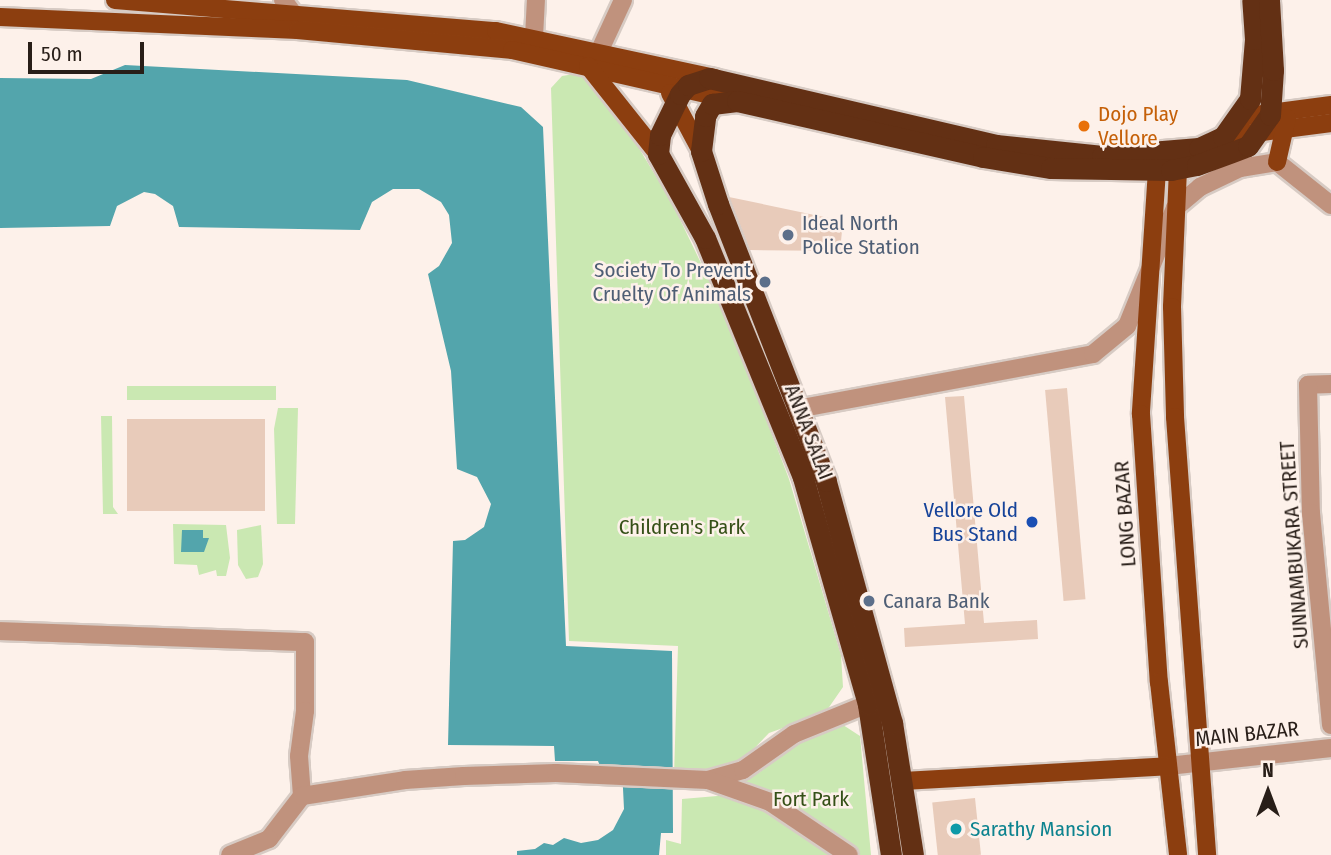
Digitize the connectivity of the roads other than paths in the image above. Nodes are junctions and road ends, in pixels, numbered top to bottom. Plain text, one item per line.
1 (115, 0) edge
2 (536, 0) edge
3 (623, 0) edge
4 (1252, 0) edge
5 (1269, 0) edge
6 (288, 6) edge
7 (0, 17) edge
8 (534, 37) junction
9 (593, 59) junction
10 (723, 80) junction
11 (675, 92) junction
12 (737, 101) junction
13 (1331, 105) edge
14 (1240, 117) junction
15 (1276, 122) junction
16 (1331, 122) edge
17 (1223, 137) junction
18 (701, 151) junction
19 (658, 154) junction
20 (1277, 162) junction
21 (1168, 169) junction
22 (1331, 205) edge
23 (1175, 208) junction
24 (1149, 269) junction
25 (1331, 384) edge
26 (797, 409) junction
27 (0, 631) edge
28 (1327, 640) edge
29 (868, 704) junction
30 (1331, 725) edge
31 (1331, 748) edge
32 (1204, 762) junction
33 (1168, 766) junction
34 (708, 780) junction
35 (903, 781) junction
36 (302, 796) junction
37 (230, 855) edge
38 (849, 855) edge
39 (891, 855) edge
40 (913, 855) edge
41 (1178, 855) edge
42 (1208, 855) edge

1 - 6 main road
2 - 8 street
3 - 9 street
4 - 14 highway
5 - 15 highway
6 - 8 main road
7 - 9 main road
8 - 9 main road
9 - 10 main road
9 - 11 main road
9 - 19 main road
10 - 11 highway
10 - 17 highway
11 - 12 main road
11 - 18 main road
11 - 19 highway
12 - 18 highway, ANNA SALAI
12 - 21 highway
13 - 15 main road
14 - 15 main road
14 - 17 highway
15 - 16 main road
15 - 17 main road
15 - 20 main road
15 - 21 highway
18 - 26 highway, ANNA SALAI
19 - 29 highway, ANNA SALAI
20 - 22 street
20 - 23 street
21 - 23 main road
21 - 24 main road, LONG BAZAR
23 - 24 street
23 - 32 main road
24 - 26 street
24 - 33 main road, LONG BAZAR
25 - 28 street, SUNNAMBUKARA STREET
26 - 35 highway, ANNA SALAI
27 - 36 street
28 - 30 street, SUNNAMBUKARA STREET
29 - 34 street
29 - 39 highway, ANNA SALAI
31 - 32 street, MAIN BAZAR
32 - 33 street, MAIN BAZAR
32 - 42 main road
33 - 35 main road
33 - 41 main road, LONG BAZAR
34 - 36 street
34 - 38 street
35 - 40 highway, ANNA SALAI
36 - 37 street

